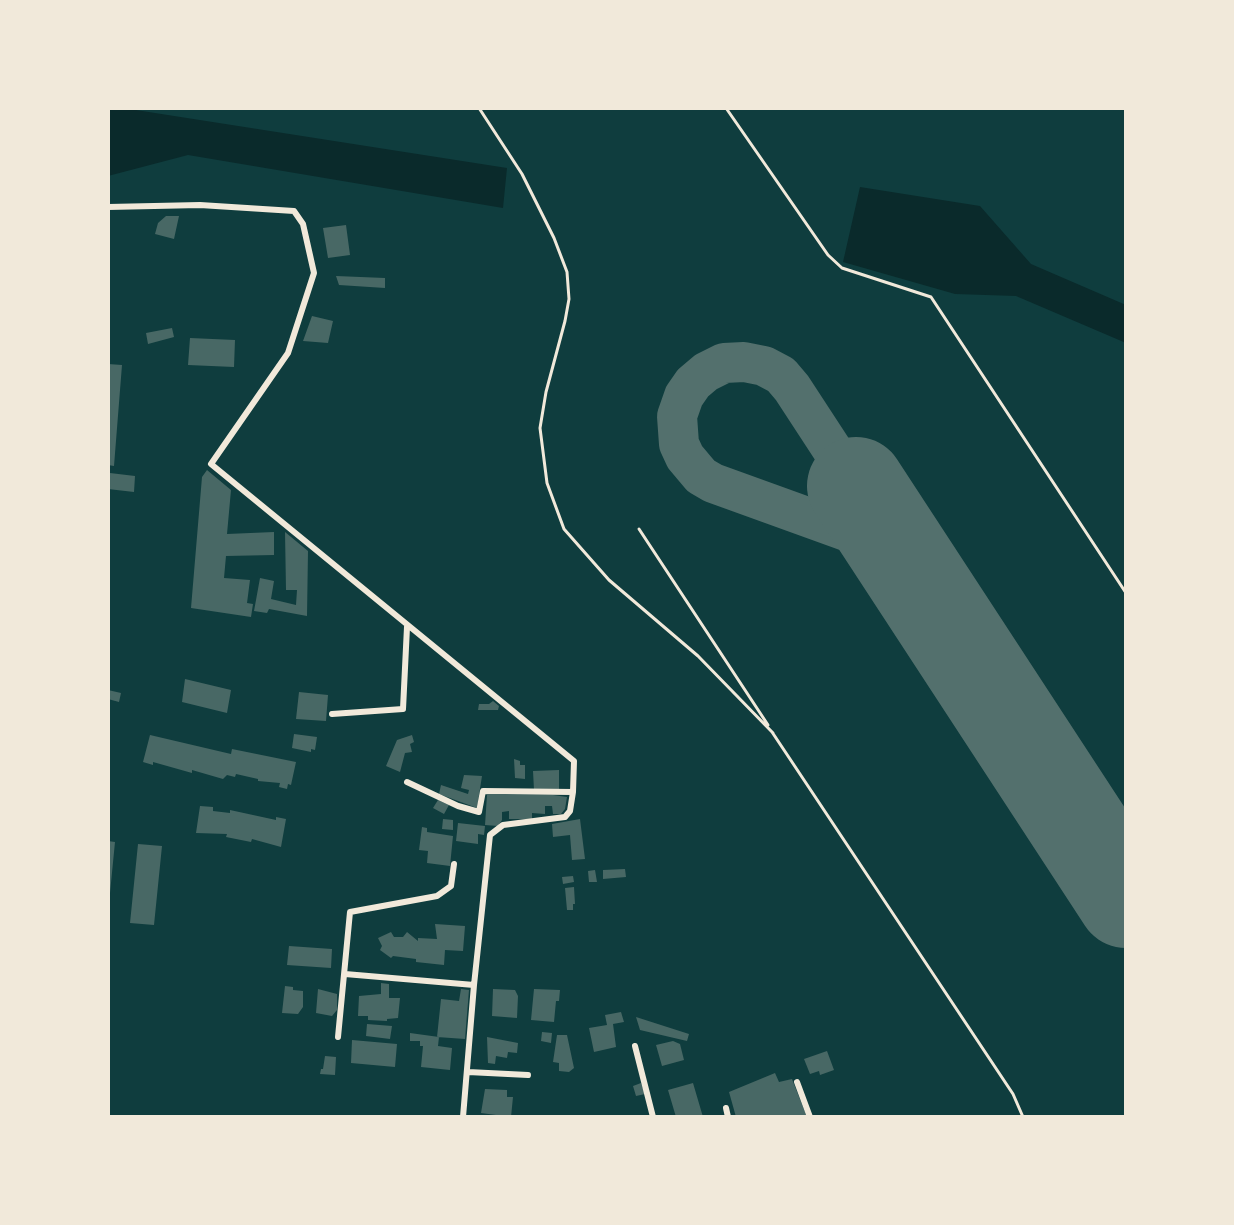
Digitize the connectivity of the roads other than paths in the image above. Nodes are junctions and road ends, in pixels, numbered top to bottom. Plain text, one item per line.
1 (479, 108) edge
2 (726, 108) edge
3 (108, 207) edge
4 (639, 529) dead end
5 (1126, 593) edge
6 (407, 627) junction
7 (332, 714) dead end
8 (773, 733) junction
9 (407, 782) dead end
10 (573, 792) junction
11 (454, 864) dead end
12 (345, 974) junction
13 (474, 985) junction
14 (338, 1037) dead end
15 (635, 1046) dead end
16 (468, 1072) junction
17 (528, 1075) dead end
18 (797, 1082) dead end
19 (726, 1108) dead end
20 (463, 1117) edge
21 (653, 1117) edge
22 (728, 1117) edge
23 (810, 1117) edge
24 (1023, 1117) edge

1 - 8 lane
2 - 5 lane
3 - 6 street
4 - 8 lane
6 - 7 street
6 - 10 street
8 - 24 lane
9 - 10 street
10 - 13 street
11 - 12 street
12 - 13 street
12 - 14 street
13 - 16 street
15 - 21 street
16 - 17 street
16 - 20 street
18 - 23 street
19 - 22 street

